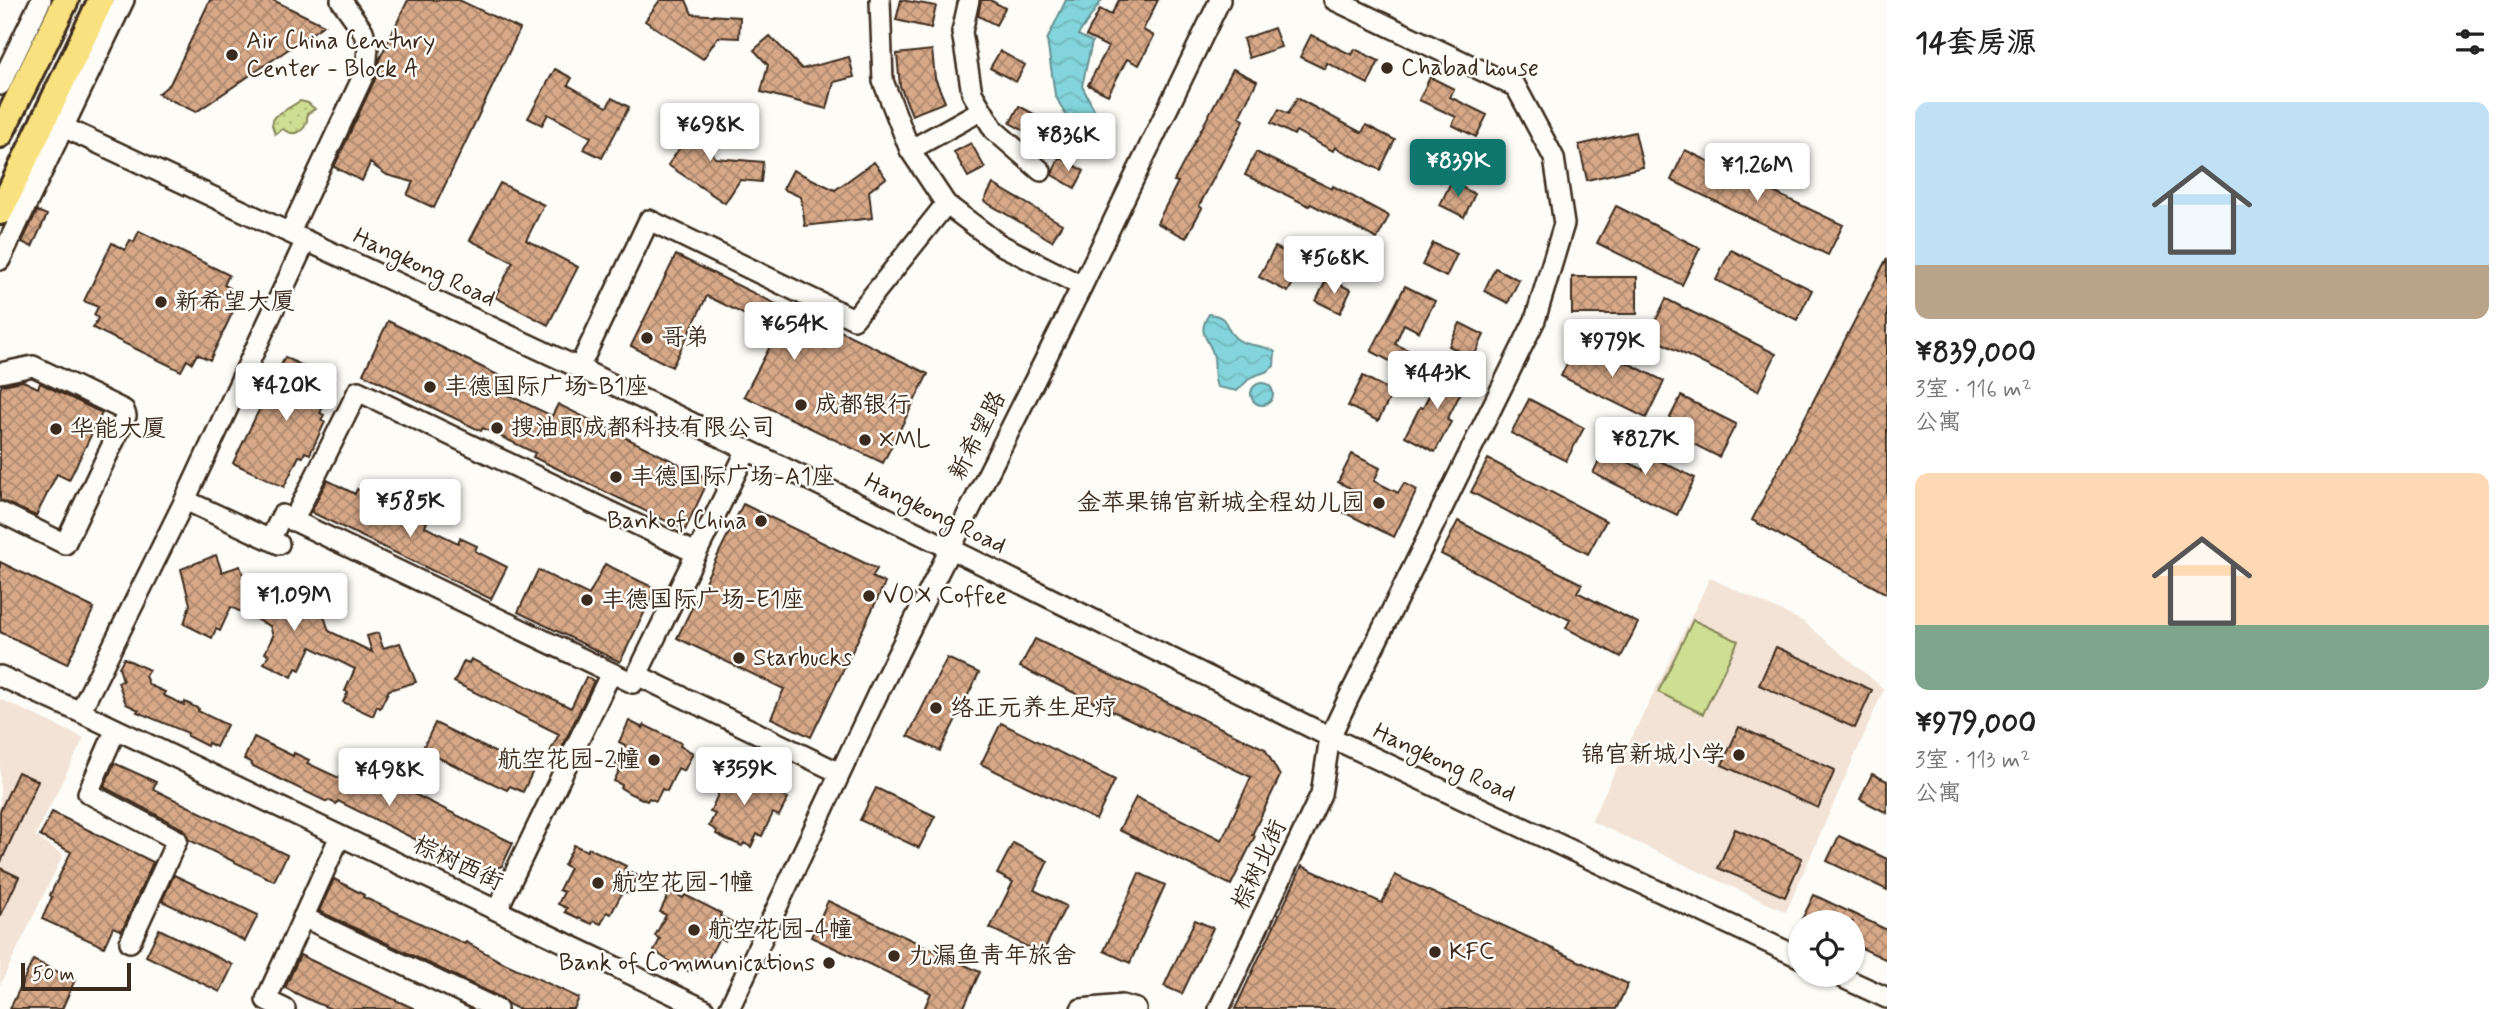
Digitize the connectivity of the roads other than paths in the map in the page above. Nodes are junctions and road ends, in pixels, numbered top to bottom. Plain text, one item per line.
1 (41, 0) edge
2 (66, 0) edge
3 (101, 0) edge
4 (124, 0) edge
5 (341, 0) edge
6 (880, 0) edge
7 (970, 0) edge
8 (1220, 0) edge
9 (1334, 0) edge
10 (0, 85) edge
11 (982, 110) junction
12 (55, 123) junction
13 (0, 135) edge
14 (909, 150) junction
15 (1041, 171) dead end
16 (946, 204) junction
17 (0, 212) edge
18 (298, 236) junction
19 (0, 260) edge
20 (1082, 286) junction
21 (579, 368) junction
22 (0, 373) edge
23 (747, 450) junction
24 (185, 500) junction
25 (0, 512) edge
26 (293, 521) junction
27 (949, 548) junction
28 (696, 552) junction
29 (611, 673) junction
30 (637, 675) junction
31 (0, 676) edge
32 (80, 712) junction
33 (116, 729) junction
34 (1330, 737) junction
35 (840, 774) junction
36 (340, 836) junction
37 (497, 911) junction
38 (303, 917) junction
39 (130, 942) dead end
40 (1788, 952) edge
41 (1864, 987) edge
42 (1887, 998) edge
43 (285, 1009) edge
44 (496, 1009) edge
45 (704, 1009) edge
46 (729, 1009) edge
47 (1082, 1009) edge
48 (1136, 1009) edge
49 (1219, 1009) edge

1 - 10 street
2 - 13 main road
3 - 12 main road
4 - 12 street
5 - 18 street
6 - 14 street
7 - 11 street
8 - 20 street, 新希望路
9 - 34 street, 棕树北街
11 - 14 street
11 - 15 street
12 - 17 main road
12 - 18 street, Hangkong Road
12 - 19 street
14 - 16 street
16 - 20 street
16 - 21 street
18 - 21 street, Hangkong Road
18 - 24 street
20 - 27 street, 新希望路
21 - 23 street, Hangkong Road
22 - 25 street
23 - 27 street, Hangkong Road
23 - 28 street
24 - 26 street
24 - 32 street
26 - 28 street
26 - 29 street
27 - 34 street, Hangkong Road
27 - 35 street, 新希望路
28 - 30 street
29 - 30 street
29 - 37 street
30 - 35 street
31 - 32 street, 棕树西街
32 - 33 street, 棕树西街
33 - 36 street, 棕树西街
33 - 39 street
34 - 40 street, Hangkong Road
34 - 49 street, 棕树北街
35 - 46 street, 新希望路
36 - 37 street, 棕树西街
36 - 38 street
37 - 45 street, 棕树西街
38 - 43 street
38 - 44 street
41 - 42 street
47 - 48 street

